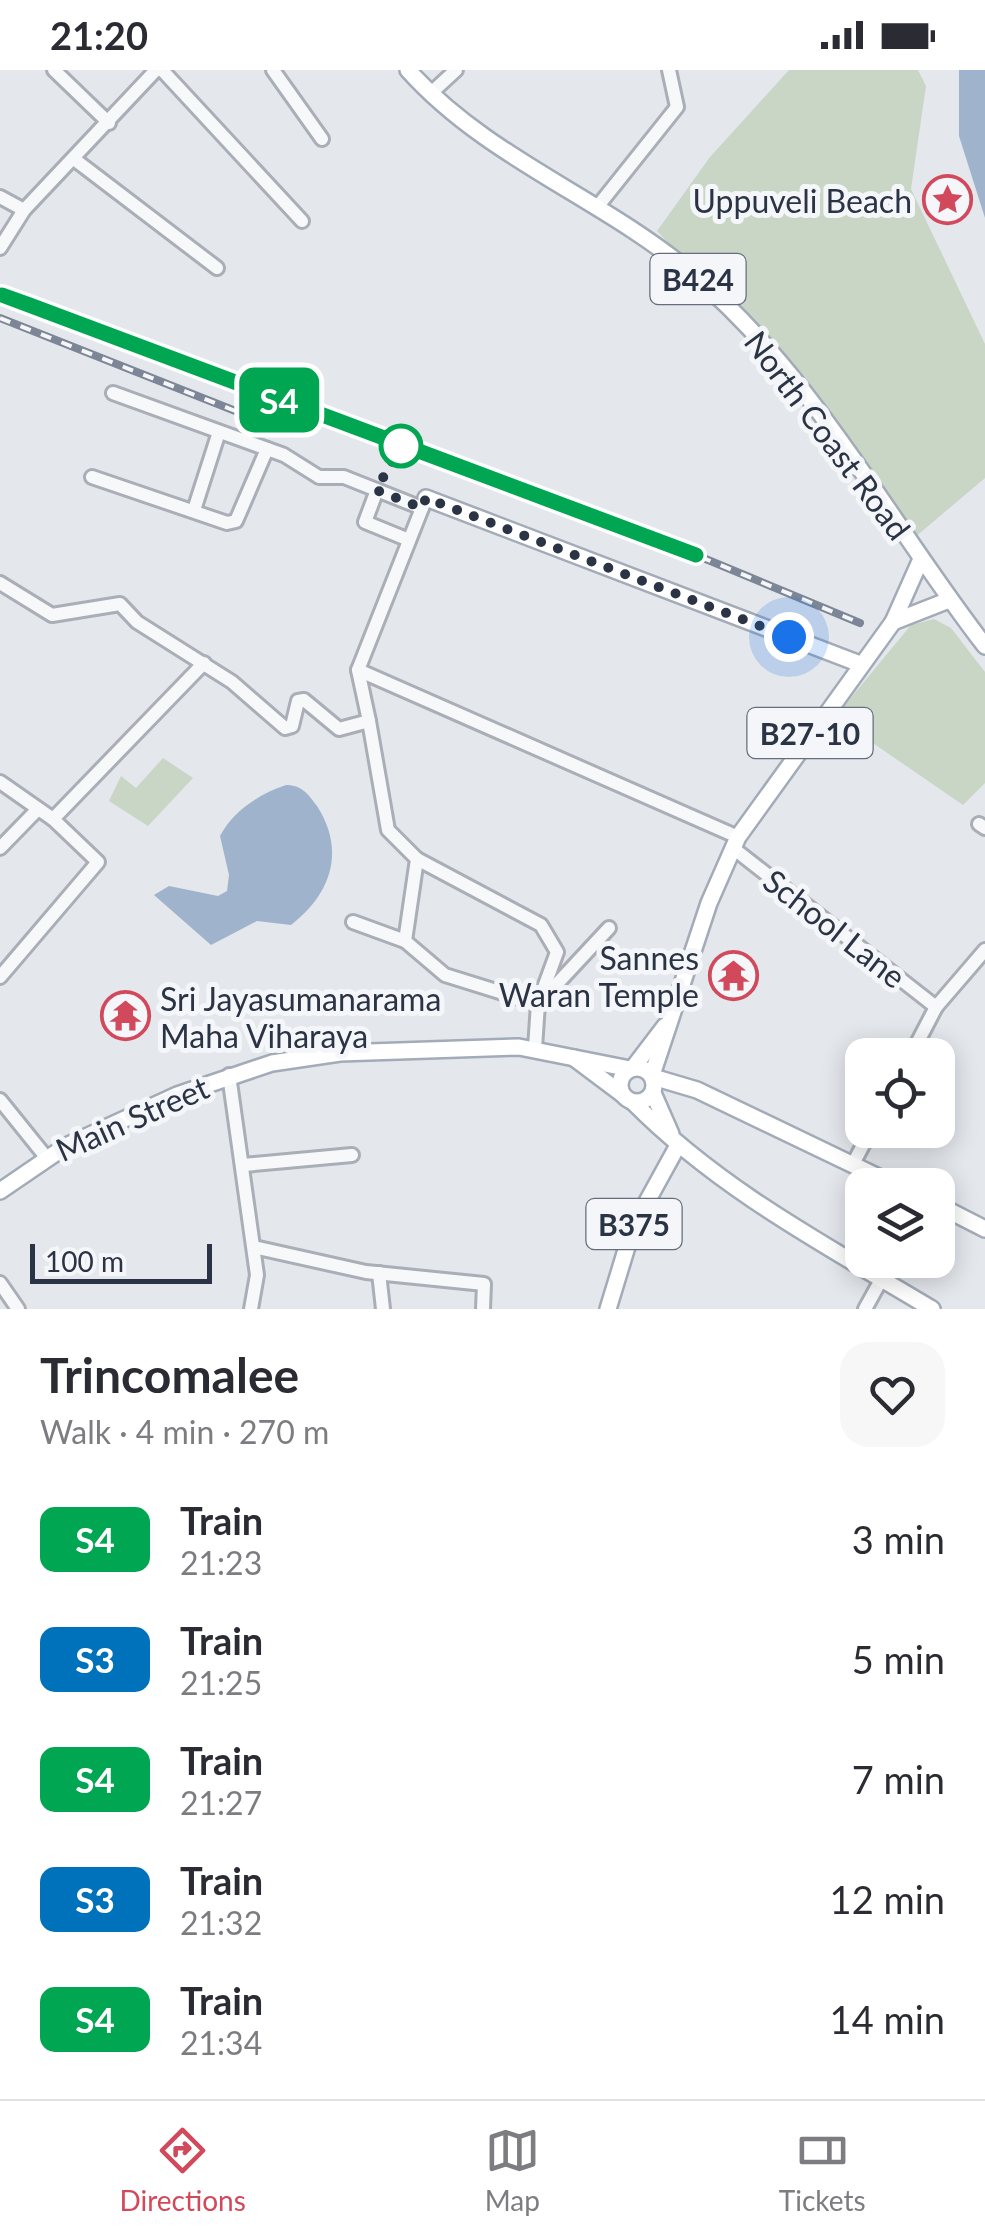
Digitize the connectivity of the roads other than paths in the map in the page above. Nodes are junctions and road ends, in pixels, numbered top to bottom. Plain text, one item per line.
1 (54, 70) edge
2 (159, 70) edge
3 (274, 70) edge
4 (408, 70) edge
5 (456, 70) edge
6 (670, 70) edge
7 (430, 94) junction
8 (109, 123) junction
9 (322, 139) dead end
10 (74, 159) junction
11 (0, 197) edge
12 (598, 206) junction
13 (24, 210) junction
14 (302, 221) dead end
15 (0, 248) edge
16 (217, 268) dead end
17 (113, 393) dead end
18 (219, 432) junction
19 (267, 449) junction
20 (92, 477) dead end
21 (376, 490) junction
22 (424, 503) junction
23 (194, 510) junction
24 (409, 540) junction
25 (920, 559) junction
26 (0, 583) edge
27 (950, 600) junction
28 (894, 622) junction
29 (985, 646) edge
30 (204, 663) junction
31 (860, 664) junction
32 (358, 670) junction
33 (368, 721) junction
34 (0, 782) edge
35 (38, 809) junction
36 (53, 819) junction
37 (736, 843) junction
38 (0, 848) edge
39 (417, 859) junction
40 (354, 922) dead end
41 (608, 928) dead end
42 (405, 941) junction
43 (985, 950) edge
44 (0, 977) edge
45 (538, 1004) junction
46 (936, 1007) junction
47 (675, 1010) junction
48 (920, 1038) edge
49 (535, 1048) junction
50 (571, 1055) junction
51 (632, 1069) junction
52 (229, 1075) junction
53 (653, 1084) junction
54 (627, 1098) junction
55 (0, 1100) edge
56 (677, 1147) junction
57 (861, 1148) edge
58 (352, 1155) dead end
59 (46, 1157) junction
60 (244, 1164) junction
61 (853, 1164) junction
62 (861, 1168) edge
63 (0, 1191) edge
64 (955, 1214) edge
65 (985, 1228) edge
66 (254, 1247) junction
67 (378, 1272) junction
68 (882, 1280) junction
69 (0, 1283) edge
70 (18, 1309) edge
71 (252, 1309) edge
72 (383, 1309) edge
73 (483, 1309) edge
74 (608, 1309) edge
75 (865, 1309) edge
76 (932, 1309) edge

1 - 8 street
2 - 8 street
2 - 14 street
3 - 9 street
4 - 7 main road, North Coast Road / B424
5 - 7 street
6 - 12 street
7 - 12 main road, North Coast Road / B424
8 - 10 street
10 - 13 street
10 - 16 street
11 - 13 street
12 - 25 main road, North Coast Road / B424
13 - 15 street
17 - 18 street
18 - 19 street
18 - 23 street
19 - 21 street
19 - 23 street
20 - 23 street
21 - 22 street
21 - 24 street
22 - 24 street
22 - 31 main road, B27-10
24 - 32 street
25 - 27 main road, North Coast Road / B424
25 - 28 main road, B27-10
26 - 30 street
27 - 28 main road, B27-10
27 - 29 main road, North Coast Road / B424
28 - 31 main road, B27-10
30 - 33 street
30 - 36 street
31 - 37 main road, B27-10
32 - 33 street
32 - 37 street, School Lane
33 - 39 street
34 - 35 street
35 - 36 street
35 - 38 street
36 - 44 street
37 - 46 street, School Lane
37 - 47 main road, B27-10
39 - 42 street
39 - 45 street
40 - 42 street
41 - 45 street
42 - 45 street
43 - 46 street
45 - 49 street
46 - 48 street
47 - 51 main road, B27-10
47 - 53 main road, B27-10
49 - 50 main road, Main Street
49 - 52 main road, Main Street
50 - 51 main road, Main Street
50 - 54 main road, Main Street
51 - 53 main road, Main Street
51 - 54 main road
52 - 59 main road, Main Street
52 - 60 street
53 - 54 main road
53 - 56 main road
53 - 61 main road
54 - 56 main road, Main Street
55 - 59 street
56 - 68 main road, Main Street
56 - 74 main road, B375
57 - 61 street
58 - 60 street
59 - 63 main road, Main Street
60 - 66 street
61 - 62 main road
64 - 65 main road
66 - 67 street
66 - 71 street
67 - 72 street
67 - 73 street
68 - 75 street
68 - 76 main road, Main Street
69 - 70 street

